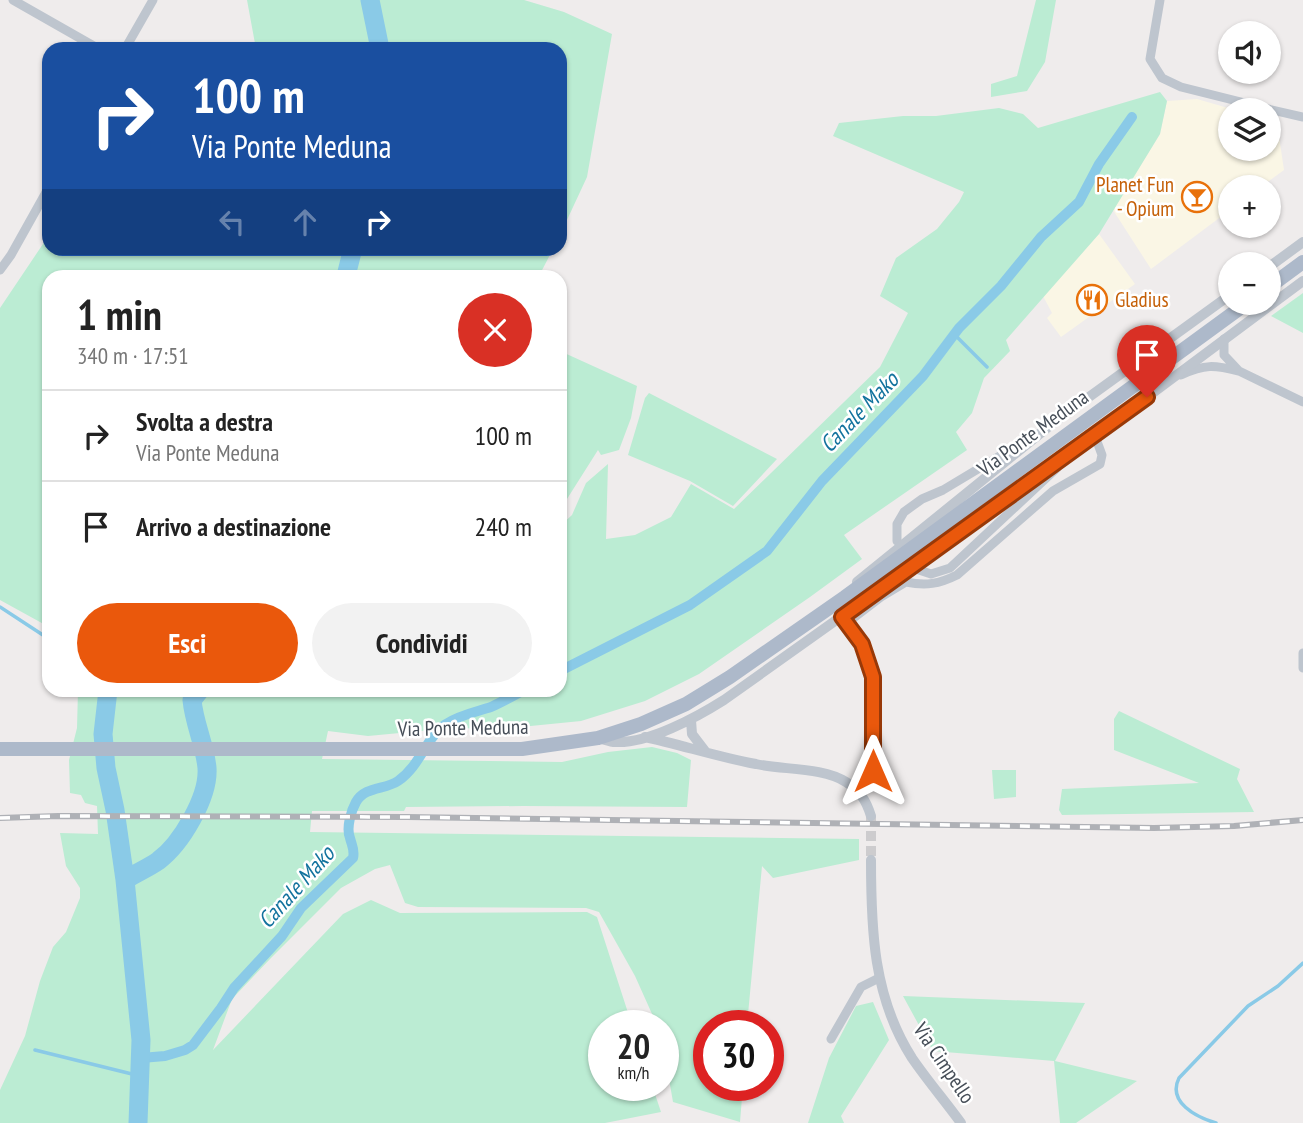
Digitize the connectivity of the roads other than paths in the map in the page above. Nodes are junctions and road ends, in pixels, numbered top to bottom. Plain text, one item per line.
1 (13, 0) edge
2 (153, 0) edge
3 (1160, 0) edge
4 (87, 42) edge
5 (129, 42) edge
6 (1303, 117) edge
7 (42, 200) edge
8 (1303, 242) edge
9 (1281, 258) edge
10 (1303, 262) edge
11 (0, 270) edge
12 (1281, 278) edge
13 (1303, 281) edge
14 (1218, 304) edge
15 (1231, 315) edge
16 (1224, 339) junction
17 (1239, 371) junction
18 (1164, 384) junction
19 (1303, 402) edge
20 (1053, 423) junction
21 (1095, 436) junction
22 (1076, 450) junction
23 (897, 541) dead end
24 (916, 569) dead end
25 (845, 597) junction
26 (844, 620) junction
27 (1303, 653) edge
28 (1303, 668) edge
29 (691, 720) junction
30 (645, 737) junction
31 (598, 738) junction
32 (0, 749) edge
33 (705, 751) junction
34 (860, 793) junction
35 (871, 816) tunnel mouth
36 (872, 860) tunnel mouth
37 (879, 978) junction
38 (831, 1039) dead end
39 (961, 1123) edge

1 - 4 street
2 - 5 street
3 - 6 street
7 - 11 street
8 - 9 street
10 - 12 main road
13 - 16 street, Via Ponte Meduna
14 - 20 street, Via Ponte Meduna
15 - 25 main road, Via Ponte Meduna
16 - 17 street
16 - 18 street, Via Ponte Meduna
17 - 18 street, Via Ponte Meduna
17 - 19 street, Via Ponte Meduna
18 - 21 street, Via Ponte Meduna
20 - 23 street
20 - 25 street, Via Ponte Meduna
21 - 22 street, Via Ponte Meduna
21 - 26 street, Via Ponte Meduna
22 - 24 street, Via Ponte Meduna
22 - 26 street, Via Ponte Meduna
25 - 31 main road, Via Ponte Meduna
26 - 29 street, Via Ponte Meduna
26 - 34 street
27 - 28 street
29 - 30 street, Via Ponte Meduna
29 - 33 street
30 - 31 street, Via Ponte Meduna
30 - 33 street
31 - 32 main road, Via Ponte Meduna
33 - 34 street
34 - 35 street
36 - 37 street, Via Cimpello
37 - 38 street
37 - 39 street, Via Cimpello

